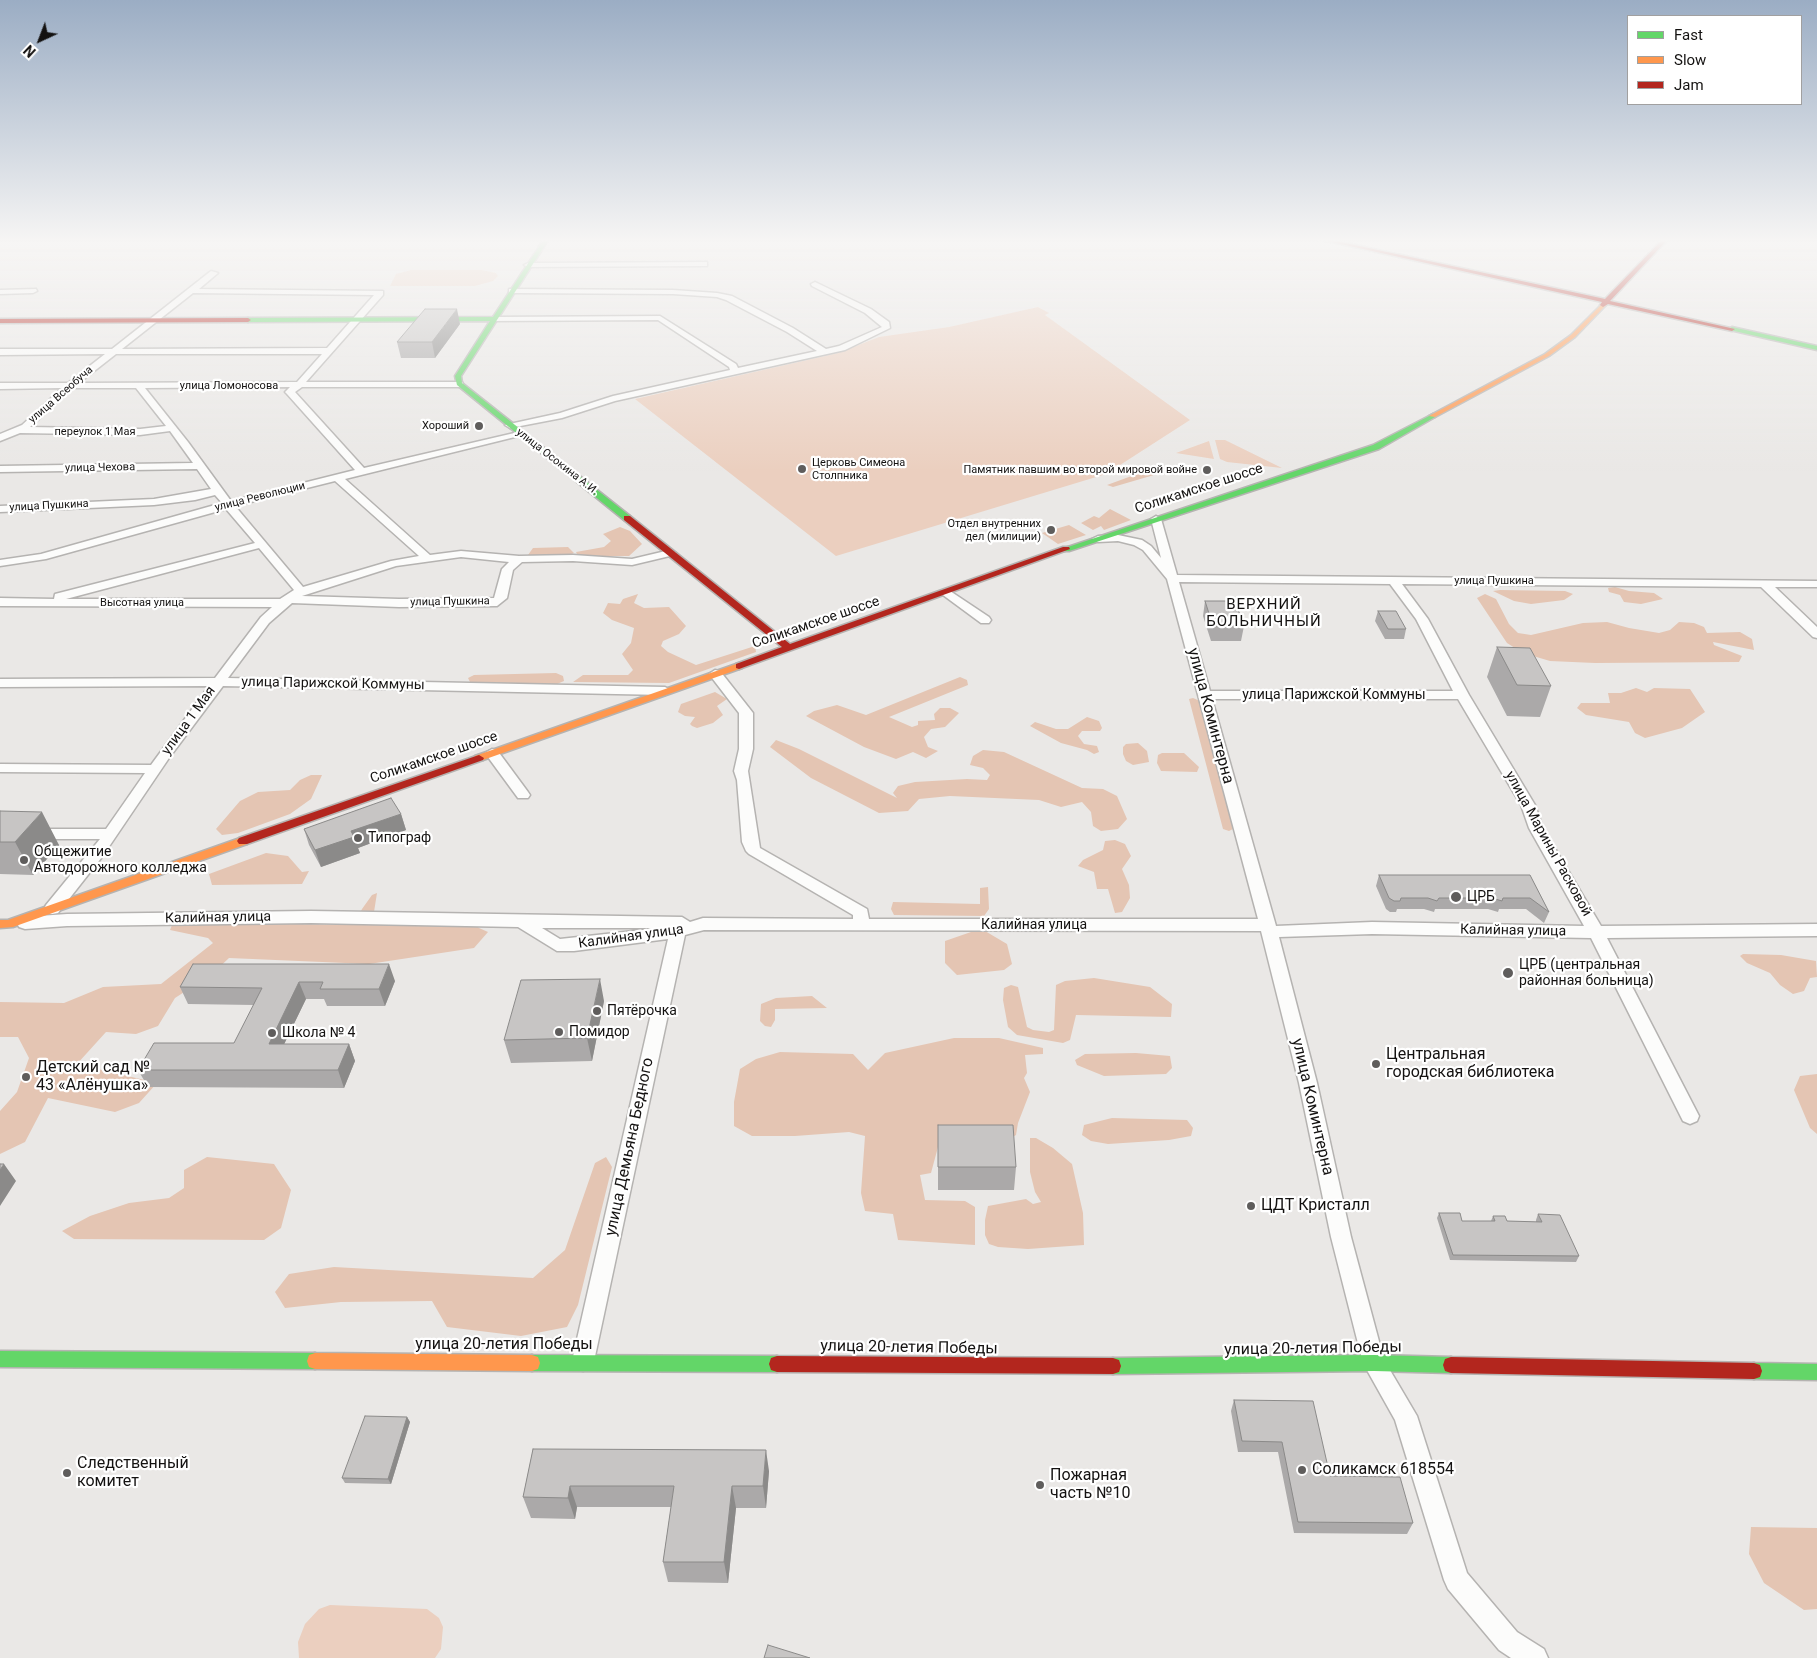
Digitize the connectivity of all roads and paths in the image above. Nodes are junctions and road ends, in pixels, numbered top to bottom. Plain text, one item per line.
1 (157, 316) edge
2 (361, 316) edge
3 (495, 316) edge
4 (764, 316) edge
5 (875, 316) edge
6 (1593, 316) edge
7 (1673, 316) edge
8 (493, 319) junction
9 (152, 320) junction
10 (358, 320) junction
11 (0, 321) edge
12 (1817, 348) edge
13 (328, 351) junction
14 (0, 352) edge
15 (113, 352) junction
16 (825, 352) junction
17 (735, 372) junction
18 (459, 384) junction
19 (71, 385) junction
20 (299, 385) junction
21 (0, 386) edge
22 (139, 386) junction
23 (510, 425) junction
24 (171, 428) junction
25 (19, 430) junction
26 (520, 432) junction
27 (0, 438) edge
28 (199, 466) junction
29 (0, 469) edge
30 (362, 471) junction
31 (338, 478) junction
32 (217, 490) junction
33 (230, 504) junction
34 (0, 509) edge
35 (1156, 519) junction
36 (1096, 539) junction
37 (263, 544) junction
38 (670, 552) junction
39 (427, 558) junction
40 (519, 559) junction
41 (0, 563) edge
42 (1172, 578) junction
43 (1393, 580) junction
44 (1764, 583) junction
45 (1817, 584) edge
46 (301, 591) junction
47 (947, 593) junction
48 (286, 601) junction
49 (0, 602) edge
50 (37, 602) junction
51 (985, 620) dead end
52 (1817, 634) edge
53 (789, 648) junction
54 (715, 674) junction
55 (0, 682) edge
56 (218, 683) junction
57 (666, 691) junction
58 (1206, 695) junction
59 (1462, 695) junction
60 (492, 753) junction
61 (0, 768) edge
62 (155, 769) junction
63 (523, 796) dead end
64 (0, 834) edge
65 (111, 834) junction
66 (52, 909) junction
67 (521, 922) junction
68 (4, 924) edge
69 (703, 924) junction
70 (861, 924) junction
71 (1269, 928) junction
72 (678, 932) junction
73 (1596, 932) junction
74 (1814, 933) edge
75 (1690, 1116) dead end
76 (0, 1359) edge
77 (583, 1361) junction
78 (1374, 1363) junction
79 (1817, 1372) edge
80 (1535, 1658) edge

1 - 9 street, улица Всеобуча
2 - 10 street
3 - 8 main road
4 - 16 street
5 - 16 street
6 - 35 main road, Соликамское шоссе
7 - 12 main road
8 - 10 main road
8 - 17 street
8 - 18 main road
9 - 10 main road
9 - 11 main road
9 - 15 street, улица Всеобуча
10 - 13 street
13 - 15 street
13 - 20 street
14 - 15 street
15 - 19 street, улица Всеобуча
16 - 17 street
17 - 23 street
18 - 20 street, улица Ломоносова
18 - 23 main road, улица Осокина А.И.
19 - 21 street, улица Ломоносова
19 - 22 street, улица Ломоносова
19 - 25 street, улица Всеобуча
20 - 22 street, улица Ломоносова
20 - 30 street
22 - 24 street
23 - 26 main road, улица Осокина А.И.
24 - 25 street, переулок 1 Мая
24 - 28 street
25 - 27 street, улица Всеобуча
26 - 30 street, улица Революции
26 - 38 main road, улица Осокина А.И.
28 - 29 street, улица Чехова
28 - 32 street
30 - 31 street, улица Революции
31 - 33 street, улица Революции
31 - 39 street
32 - 33 street
32 - 34 street, улица Пушкина
33 - 37 street
33 - 41 street, улица Революции
35 - 36 main road, Соликамское шоссе
35 - 42 street, улица Коминтерна
36 - 42 street, улица Коминтерна
36 - 47 main road, Соликамское шоссе
37 - 46 street
37 - 50 street
38 - 40 street
38 - 53 main road, улица Осокина А.И.
39 - 40 street
39 - 46 street
40 - 48 street, улица Пушкина
42 - 43 street, улица Пушкина
42 - 58 street, улица Коминтерна
43 - 44 street, улица Пушкина
43 - 59 street, улица Марины Расковой
44 - 45 street, улица Пушкина
44 - 52 street
46 - 48 street, улица 1 Мая
47 - 51 street
47 - 53 main road, Соликамское шоссе
48 - 50 street, Высотная улица
48 - 56 street, улица 1 Мая
49 - 50 street, Высотная улица
53 - 54 main road, Соликамское шоссе
54 - 57 main road, Соликамское шоссе
54 - 70 street
55 - 56 street, улица Парижской Коммуны
56 - 57 street, улица Парижской Коммуны
56 - 62 street, улица 1 Мая
57 - 60 main road, Соликамское шоссе
58 - 59 street, улица Парижской Коммуны
58 - 71 street, улица Коминтерна
59 - 73 street, улица Марины Расковой
60 - 63 street
60 - 66 main road, Соликамское шоссе
61 - 62 street
62 - 65 street, улица 1 Мая
64 - 65 street
65 - 66 street, улица 1 Мая
66 - 68 main road, Соликамское шоссе
67 - 68 street, Калийная улица
67 - 69 street
67 - 72 street, Калийная улица
69 - 70 street, Калийная улица
69 - 72 street, Калийная улица
70 - 71 street, Калийная улица
71 - 73 street, Калийная улица
71 - 78 street, улица Коминтерна
72 - 77 street, улица Демьяна Бедного
73 - 74 street, Калийная улица
73 - 75 street, улица Марины Расковой
76 - 77 main road, улица 20-летия Победы
77 - 78 main road, улица 20-летия Победы
78 - 79 main road, улица 20-летия Победы
78 - 80 street, улица Коминтерна

